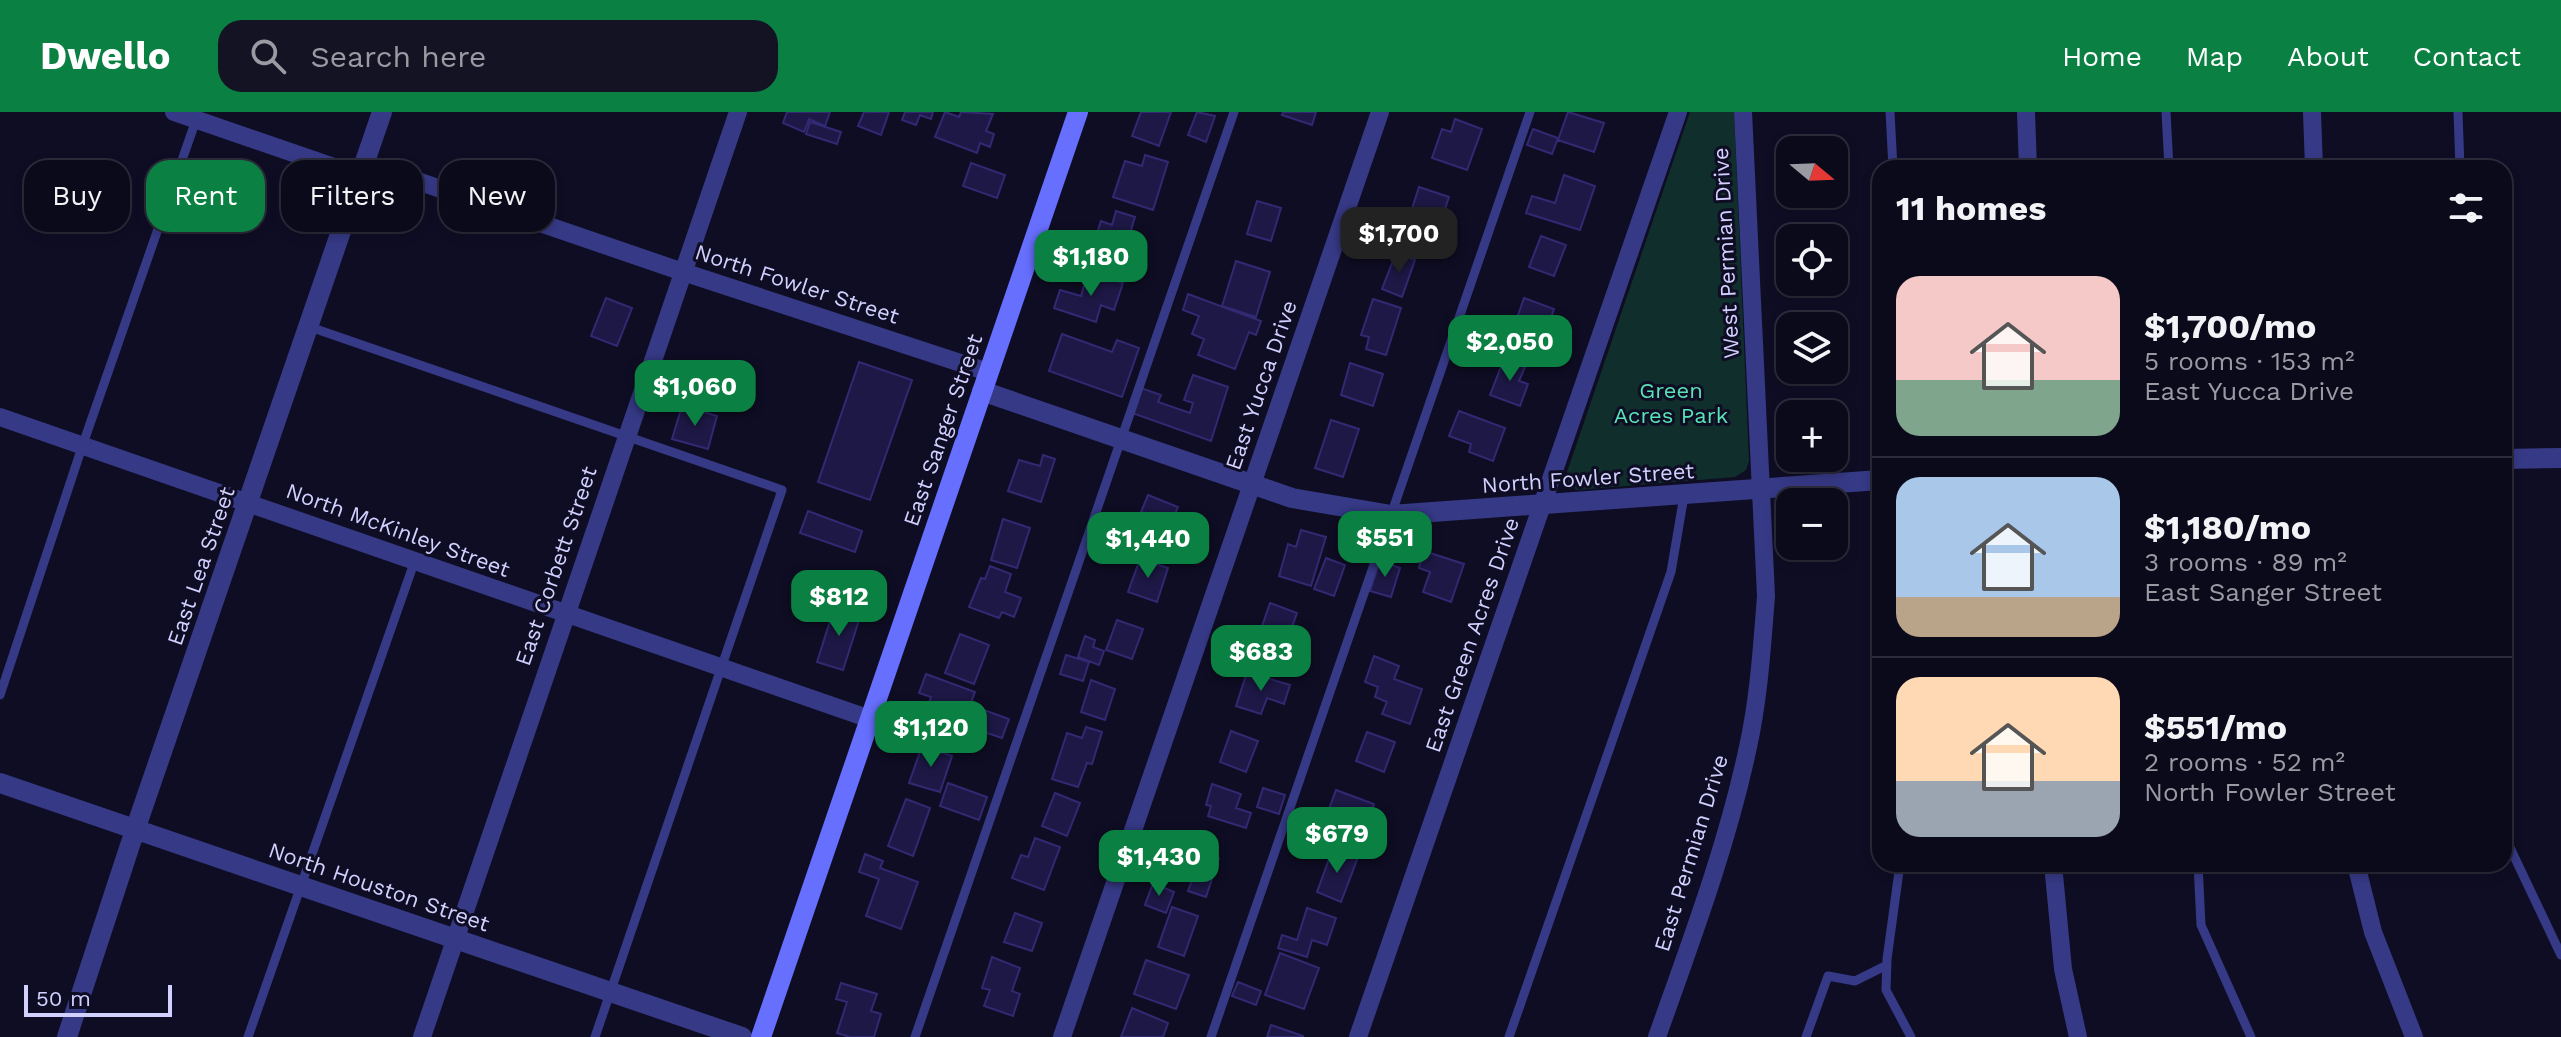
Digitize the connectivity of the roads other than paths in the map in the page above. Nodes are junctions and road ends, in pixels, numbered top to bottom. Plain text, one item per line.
1 (174, 112) edge
2 (382, 112) edge
3 (738, 112) edge
4 (1078, 112) edge
5 (1234, 112) edge
6 (1380, 112) edge
7 (1530, 112) edge
8 (1678, 112) edge
9 (1743, 112) edge
10 (1890, 112) edge
11 (2026, 112) edge
12 (2166, 112) edge
13 (2312, 112) edge
14 (2458, 112) edge
15 (198, 116) edge
16 (332, 160) edge
17 (365, 160) edge
18 (1893, 160) edge
19 (2028, 160) edge
20 (2169, 160) edge
21 (2314, 160) edge
22 (2460, 160) edge
23 (423, 189) edge
24 (341, 232) edge
25 (683, 272) junction
26 (310, 327) junction
27 (985, 381) junction
28 (0, 417) edge
29 (627, 435) junction
30 (1122, 440) junction
31 (83, 444) junction
32 (2561, 458) edge
33 (2512, 459) edge
34 (1872, 481) edge
35 (1253, 484) junction
36 (1761, 488) junction
37 (1684, 496) junction
38 (248, 503) junction
39 (1542, 505) junction
40 (1391, 515) junction
41 (414, 563) junction
42 (565, 614) junction
43 (721, 668) junction
44 (0, 695) edge
45 (870, 719) junction
46 (0, 783) edge
47 (135, 830) junction
48 (2512, 852) edge
49 (1899, 872) edge
50 (2054, 872) edge
51 (2198, 872) edge
52 (2358, 872) edge
53 (301, 885) junction
54 (456, 937) junction
55 (2561, 955) edge
56 (1887, 965) junction
57 (611, 992) junction
58 (67, 1037) edge
59 (248, 1037) edge
60 (422, 1037) edge
61 (595, 1037) edge
62 (742, 1037) edge
63 (761, 1037) edge
64 (915, 1037) edge
65 (1062, 1037) edge
66 (1211, 1037) edge
67 (1358, 1037) edge
68 (1509, 1037) edge
69 (1657, 1037) edge
70 (1806, 1037) edge
71 (1911, 1037) edge
72 (2078, 1037) edge
73 (2251, 1037) edge
74 (2414, 1037) edge

1 - 15 street, North Fowler Street
2 - 17 street, East Lea Street
3 - 25 street, East Corbett Street
4 - 27 main road, East Sanger Street
5 - 30 lane
6 - 35 street, East Yucca Drive
7 - 40 lane
8 - 39 street, East Green Acres Drive
9 - 36 street, West Permian Drive
10 - 18 lane
11 - 19 street
12 - 20 lane
13 - 21 street
14 - 22 lane
15 - 16 street, North Fowler Street
15 - 31 lane
23 - 25 street, North Fowler Street
24 - 26 street, East Lea Street
25 - 27 street, North Fowler Street
25 - 29 street, East Corbett Street
26 - 29 lane
26 - 38 street, East Lea Street
27 - 30 street, North Fowler Street
27 - 45 main road, East Sanger Street
28 - 31 street, North McKinley Street
29 - 42 street, East Corbett Street
29 - 43 lane
30 - 35 street, North Fowler Street
30 - 64 lane
31 - 38 street, North McKinley Street
31 - 44 lane
32 - 33 street
34 - 36 street, North Fowler Street
35 - 40 street, North Fowler Street
35 - 65 street, East Yucca Drive
36 - 37 street, North Fowler Street
36 - 69 street, East Permian Drive
37 - 39 street, North Fowler Street
37 - 68 lane
38 - 41 street, North McKinley Street
38 - 47 street, East Lea Street
39 - 40 street, North Fowler Street
39 - 67 street, East Green Acres Drive
40 - 66 lane
41 - 42 street, North McKinley Street
41 - 53 lane
42 - 43 street, North McKinley Street
42 - 54 street, East Corbett Street
43 - 45 street, North McKinley Street
43 - 57 lane
45 - 63 main road, East Sanger Street
46 - 47 street, North Houston Street
47 - 53 street, North Houston Street
47 - 58 street, East Lea Street
48 - 55 lane
49 - 56 lane
50 - 72 street
51 - 73 lane
52 - 74 street
53 - 54 street, North Houston Street
53 - 59 lane
54 - 57 street, North Houston Street
54 - 60 street, East Corbett Street
56 - 70 lane
56 - 71 lane
57 - 61 lane
57 - 62 street, North Houston Street

